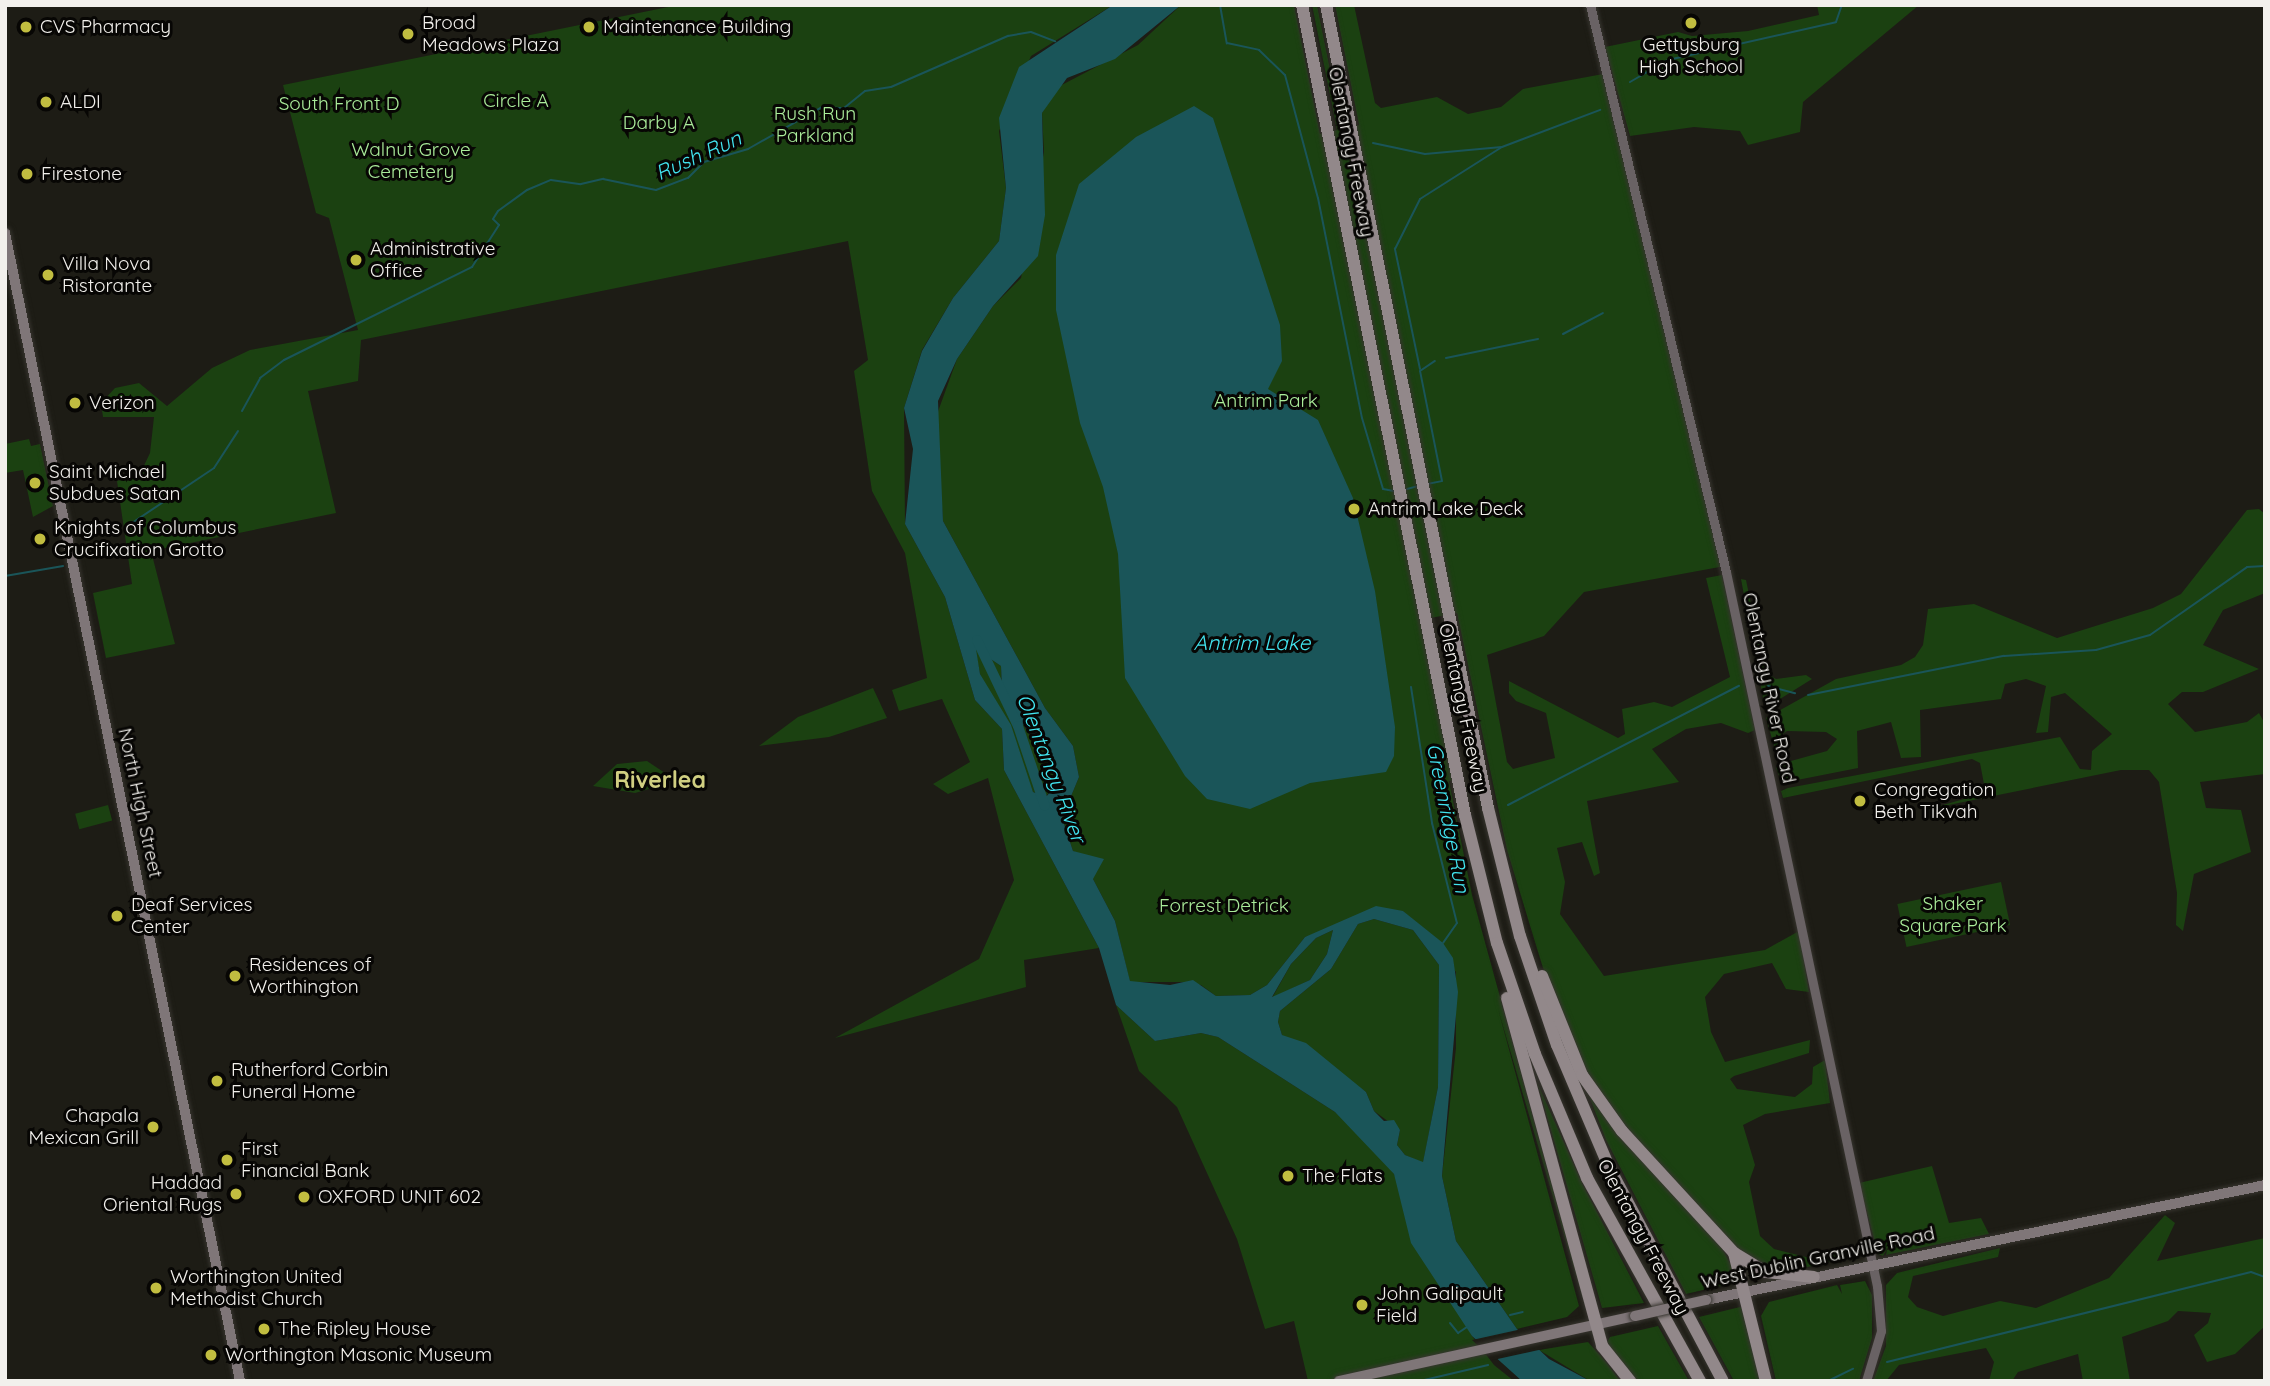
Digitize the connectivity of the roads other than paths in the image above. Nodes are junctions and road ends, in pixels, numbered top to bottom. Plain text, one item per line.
1 (1302, 5) edge
2 (1326, 5) edge
3 (1590, 5) edge
4 (5, 233) edge
5 (7, 253) edge
6 (1520, 936) junction
7 (1497, 943) junction
8 (2265, 1185) edge
9 (1734, 1253) junction
10 (1871, 1265) junction
11 (1814, 1278) junction
12 (1745, 1292) junction
13 (1596, 1325) junction
14 (240, 1381) edge
15 (1339, 1381) edge
16 (1630, 1381) edge
17 (1700, 1381) edge
18 (1723, 1381) edge
19 (1766, 1381) edge
20 (1866, 1381) edge

1 - 7 highway, Olentangy Freeway
2 - 6 highway, Olentangy Freeway
3 - 10 main road, Olentangy River Road
4 - 5 main road, North High Street
5 - 14 main road, North High Street
6 - 9 highway
6 - 18 highway, Olentangy Freeway
7 - 13 highway
7 - 17 highway, Olentangy Freeway
8 - 10 main road, West Dublin Granville Road
9 - 11 highway
9 - 12 highway
10 - 11 main road, West Dublin Granville Road
10 - 20 main road, Olentangy River Road
11 - 12 main road, West Dublin Granville Road
12 - 13 main road, West Dublin Granville Road, bridge
12 - 19 highway
13 - 15 main road, West Dublin Granville Road
13 - 16 highway

